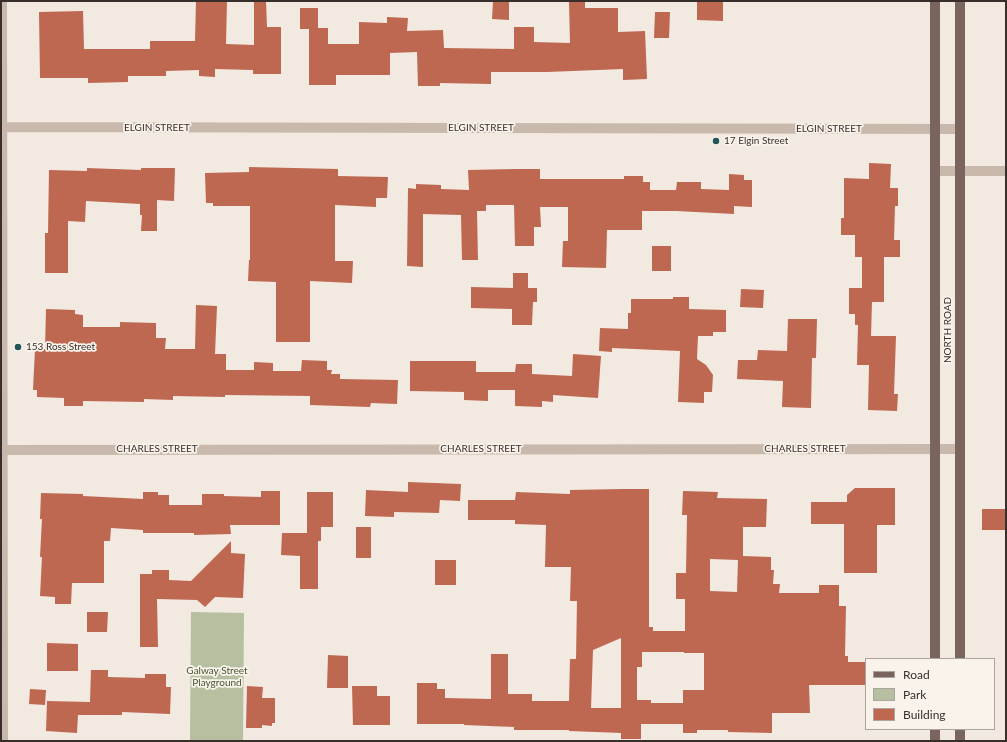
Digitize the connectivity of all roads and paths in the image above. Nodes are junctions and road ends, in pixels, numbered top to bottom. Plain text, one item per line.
1 (2, 1) edge
2 (935, 1) edge
3 (960, 1) edge
4 (2, 127) junction
5 (935, 129) junction
6 (959, 129) junction
7 (935, 171) junction
8 (960, 171) junction
9 (1006, 171) edge
10 (934, 449) junction
11 (960, 449) junction
12 (3, 450) junction
13 (935, 658) edge
14 (960, 658) edge
15 (935, 730) edge
16 (960, 730) edge
17 (3, 741) edge
18 (935, 741) edge
19 (960, 741) edge

1 - 4 street
2 - 5 main road, NORTH ROAD
3 - 6 main road, NORTH ROAD
4 - 5 street, ELGIN STREET
4 - 12 street
5 - 6 street, ELGIN STREET
5 - 7 main road, NORTH ROAD
6 - 8 main road, NORTH ROAD
7 - 8 street
7 - 10 main road, NORTH ROAD
8 - 9 street
8 - 11 main road, NORTH ROAD
10 - 11 street, CHARLES STREET
10 - 12 street, CHARLES STREET
10 - 13 main road, NORTH ROAD
11 - 14 main road, NORTH ROAD
12 - 17 street
15 - 18 main road
16 - 19 main road

